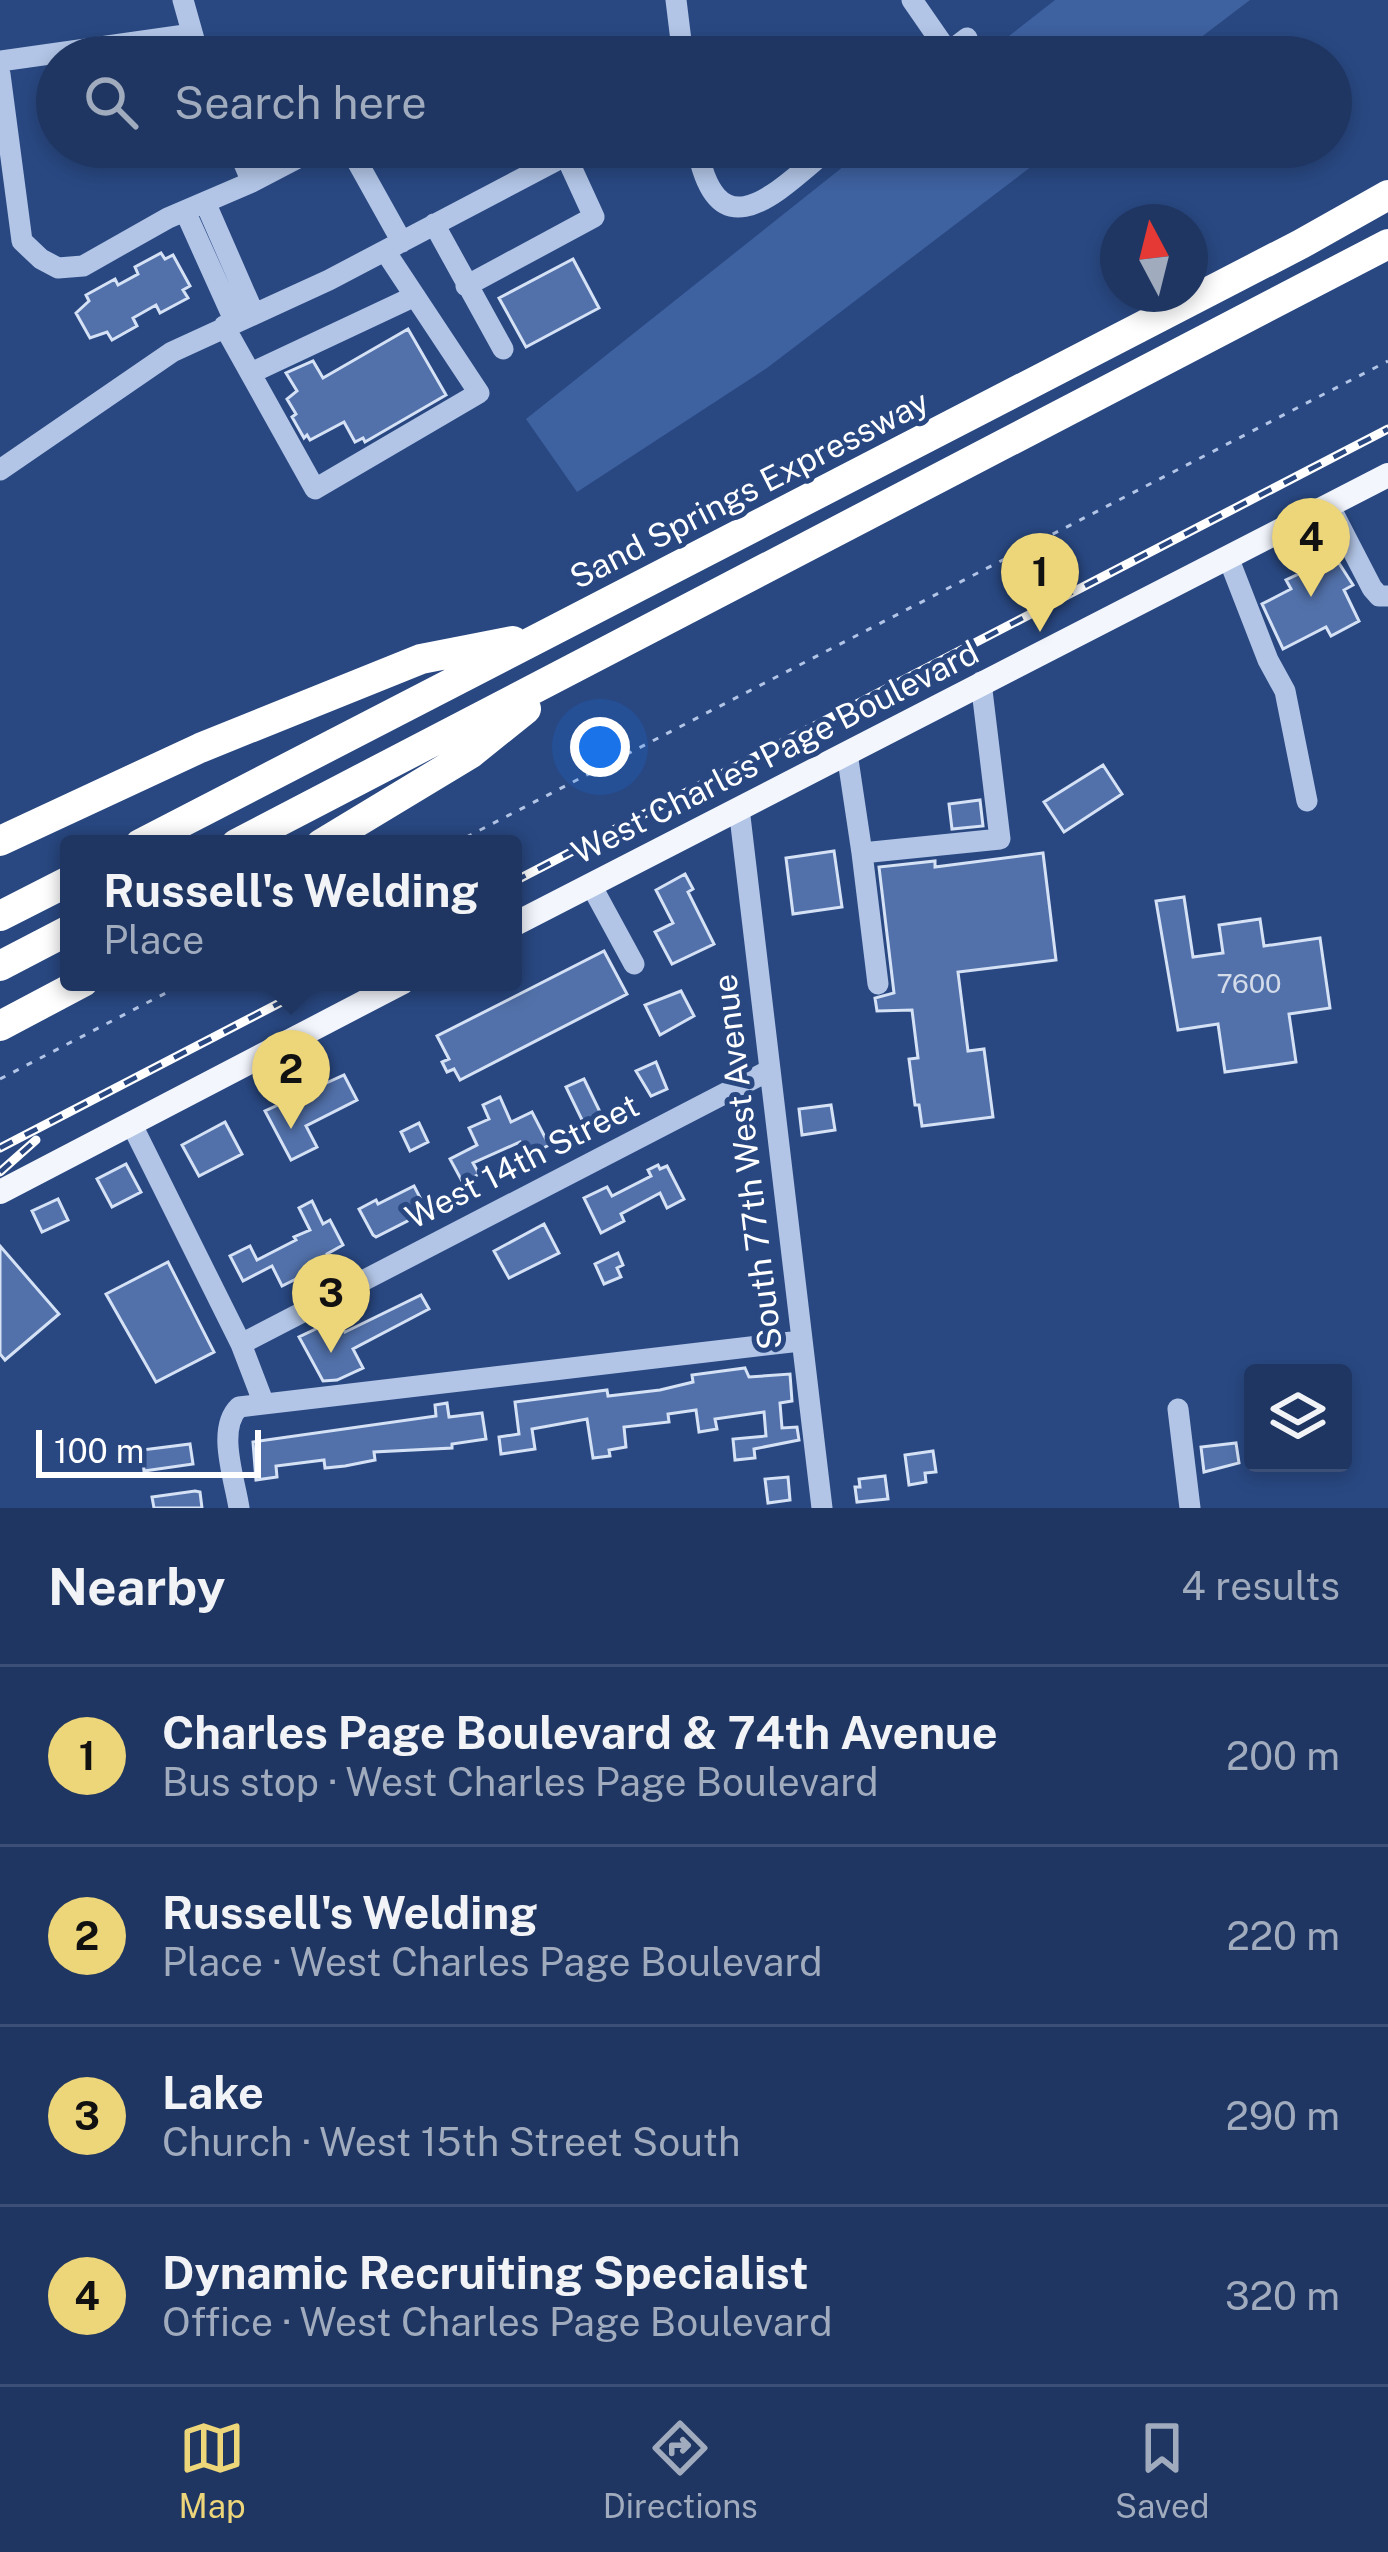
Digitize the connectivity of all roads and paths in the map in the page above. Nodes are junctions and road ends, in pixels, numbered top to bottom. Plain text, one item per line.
1 (183, 0) edge
2 (676, 0) edge
3 (912, 0) edge
4 (192, 34) joint
5 (178, 36) edge
6 (680, 36) edge
7 (934, 36) edge
8 (36, 56) edge
9 (0, 61) edge
10 (1, 84) edge
11 (245, 168) edge
12 (278, 168) edge
13 (358, 168) edge
14 (543, 168) edge
15 (579, 168) edge
16 (703, 168) edge
17 (805, 168) edge
18 (251, 182) junction
19 (1388, 195) edge
20 (9, 206) edge
21 (186, 210) junction
22 (434, 224) junction
23 (1388, 244) edge
24 (394, 247) junction
25 (466, 286) junction
26 (415, 296) junction
27 (238, 321) junction
28 (503, 350) dead end
29 (1388, 361) edge
30 (251, 373) junction
31 (0, 470) edge
32 (1388, 475) edge
33 (1328, 505) junction
34 (1228, 557) junction
35 (1388, 596) edge
36 (549, 633) junction
37 (582, 665) junction
38 (981, 682) junction
39 (847, 753) junction
40 (1307, 801) dead end
41 (739, 808) junction
42 (157, 835) edge
43 (253, 835) edge
44 (336, 835) edge
45 (470, 835) edge
46 (0, 841) edge
47 (862, 854) junction
48 (591, 885) junction
49 (60, 886) edge
50 (0, 916) edge
51 (522, 920) edge
52 (60, 935) edge
53 (634, 964) dead end
54 (0, 966) edge
55 (878, 984) dead end
56 (66, 991) edge
57 (170, 991) edge
58 (386, 991) edge
59 (0, 1026) edge
60 (770, 1070) junction
61 (0, 1079) edge
62 (131, 1123) junction
63 (0, 1192) edge
64 (800, 1340) junction
65 (241, 1344) junction
66 (264, 1404) junction
67 (1178, 1408) dead end
68 (239, 1508) edge
69 (822, 1508) edge
70 (1190, 1508) edge

1 - 4 street
2 - 6 street
3 - 7 street
4 - 5 street
8 - 9 street
10 - 20 street
11 - 18 street
12 - 18 street
13 - 24 street
14 - 22 street
15 - 25 street
16 - 17 street
18 - 21 street
19 - 36 highway, Sand Springs Expressway
20 - 21 street
21 - 27 street
22 - 24 street
22 - 25 street
23 - 37 highway
24 - 26 street
24 - 27 street
25 - 28 street
26 - 30 street
26 - 30 street
27 - 30 street
27 - 31 street
29 - 45 path
32 - 33 main road, West Charles Page Boulevard
33 - 34 main road, West Charles Page Boulevard
33 - 35 street
34 - 38 main road, West Charles Page Boulevard
34 - 40 street
36 - 42 highway, Sand Springs Expressway
36 - 46 highway
37 - 43 highway
37 - 44 highway
38 - 39 main road, West Charles Page Boulevard
38 - 47 street
39 - 41 main road, West Charles Page Boulevard
39 - 47 street
41 - 48 main road, West Charles Page Boulevard
41 - 60 street, South 77th West Avenue
47 - 55 street
48 - 51 main road, West Charles Page Boulevard
48 - 53 street
49 - 50 highway
52 - 54 highway
56 - 59 highway
57 - 61 path
58 - 62 main road
60 - 64 street, South 77th West Avenue
60 - 65 street, West 14th Street
62 - 63 main road
62 - 65 street
64 - 66 street
64 - 69 street, South 77th West Avenue
65 - 66 street
66 - 68 street
67 - 70 street

